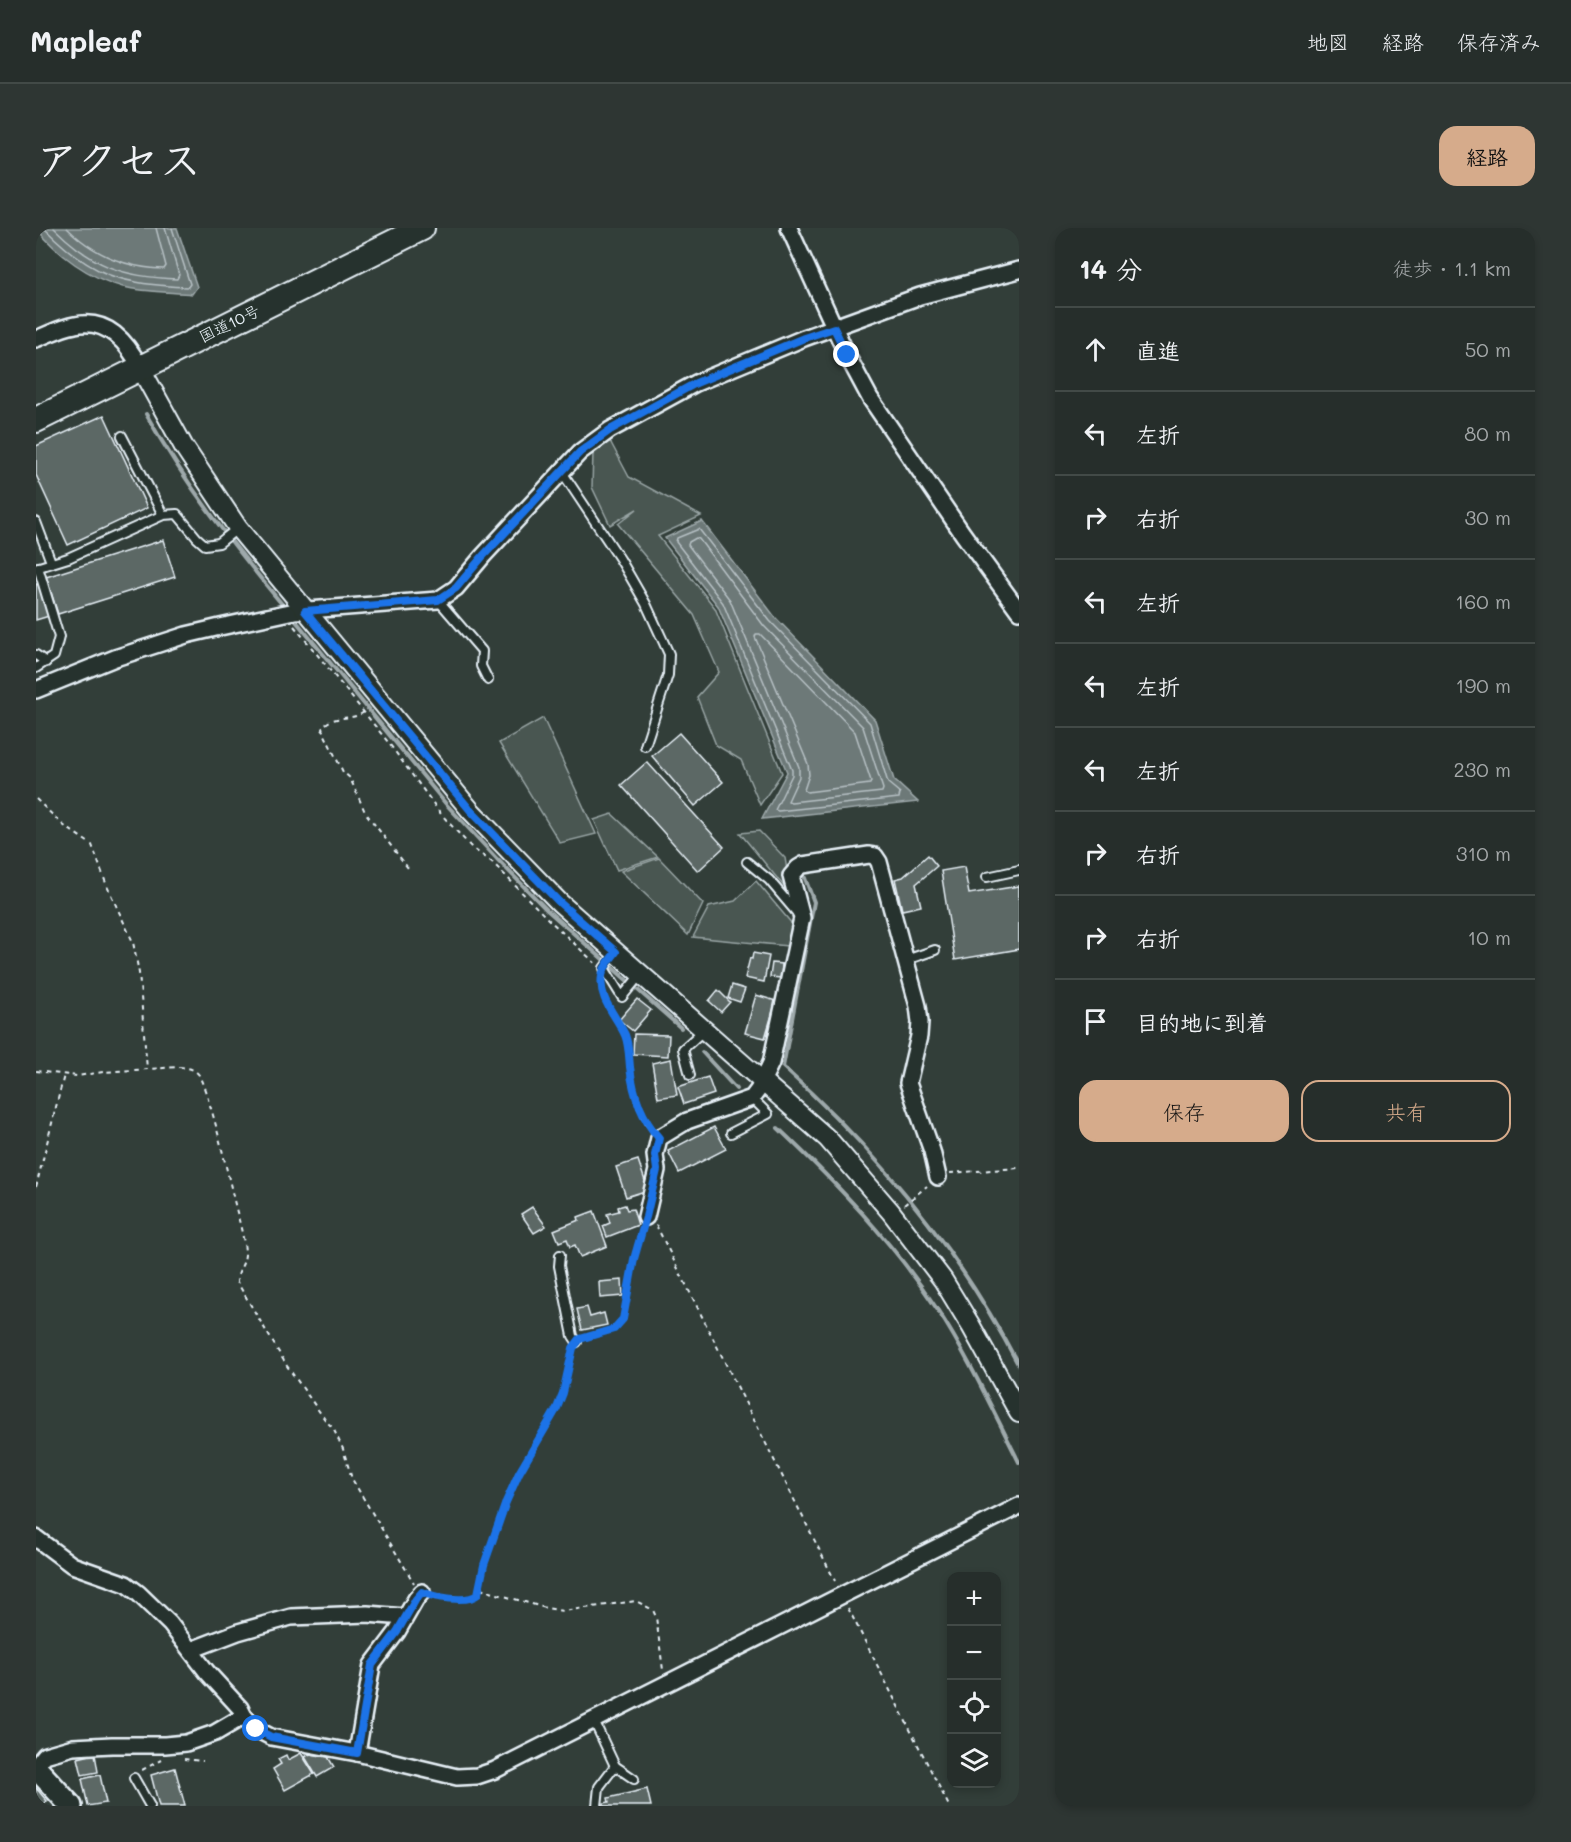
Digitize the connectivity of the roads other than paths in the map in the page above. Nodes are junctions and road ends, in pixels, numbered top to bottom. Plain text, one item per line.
1 (422, 228) edge
2 (789, 228) edge
3 (1019, 270) edge
4 (834, 328) junction
5 (36, 339) edge
6 (140, 367) junction
7 (36, 420) edge
8 (122, 436) dead end
9 (562, 472) junction
10 (163, 515) junction
11 (36, 522) edge
12 (231, 534) junction
13 (51, 562) junction
14 (37, 568) edge
15 (438, 600) junction
16 (1019, 611) edge
17 (292, 612) junction
18 (36, 655) edge
19 (46, 662) junction
20 (36, 668) edge
21 (489, 680) dead end
22 (36, 690) edge
23 (645, 746) dead end
24 (747, 862) dead end
25 (1019, 870) edge
26 (987, 876) dead end
27 (802, 918) junction
28 (935, 950) dead end
29 (906, 960) junction
30 (609, 961) junction
31 (635, 981) junction
32 (704, 1030) junction
33 (690, 1075) dead end
34 (763, 1080) junction
35 (752, 1098) junction
36 (731, 1133) dead end
37 (938, 1177) road end
38 (646, 1217) road end
39 (560, 1255) dead end
40 (577, 1342) road end
41 (1019, 1413) edge
42 (1019, 1506) edge
43 (36, 1538) edge
44 (422, 1592) road end
45 (405, 1617) junction
46 (191, 1650) junction
47 (244, 1716) junction
48 (593, 1719) junction
49 (357, 1753) junction
50 (615, 1766) junction
51 (36, 1767) edge
52 (134, 1779) road end
53 (634, 1779) dead end
54 (146, 1805) edge
55 (71, 1806) edge
56 (597, 1806) edge

1 - 6 highway, 国道10号
2 - 4 street
3 - 4 street
4 - 9 street
4 - 16 street
5 - 6 street
6 - 7 highway, 国道10号
6 - 12 street
8 - 10 lane
9 - 15 street
9 - 23 lane
10 - 12 lane
10 - 13 lane
11 - 13 lane
12 - 17 street
13 - 14 lane
14 - 19 lane
15 - 17 street
15 - 21 lane
17 - 22 street
17 - 30 street
18 - 19 lane
19 - 20 lane
24 - 27 lane
25 - 26 lane
27 - 29 street
27 - 34 street
28 - 29 lane
29 - 37 street
30 - 31 street
30 - 31 lane
31 - 32 street
32 - 33 lane
32 - 34 street
34 - 35 street
34 - 41 street
35 - 36 lane
35 - 38 street
39 - 40 lane
42 - 48 street
43 - 46 street
44 - 45 street
45 - 46 street
45 - 49 street
46 - 47 street
47 - 49 street
47 - 51 street
48 - 49 street
48 - 50 lane
50 - 53 lane
50 - 56 lane
51 - 55 main road
52 - 54 lane

